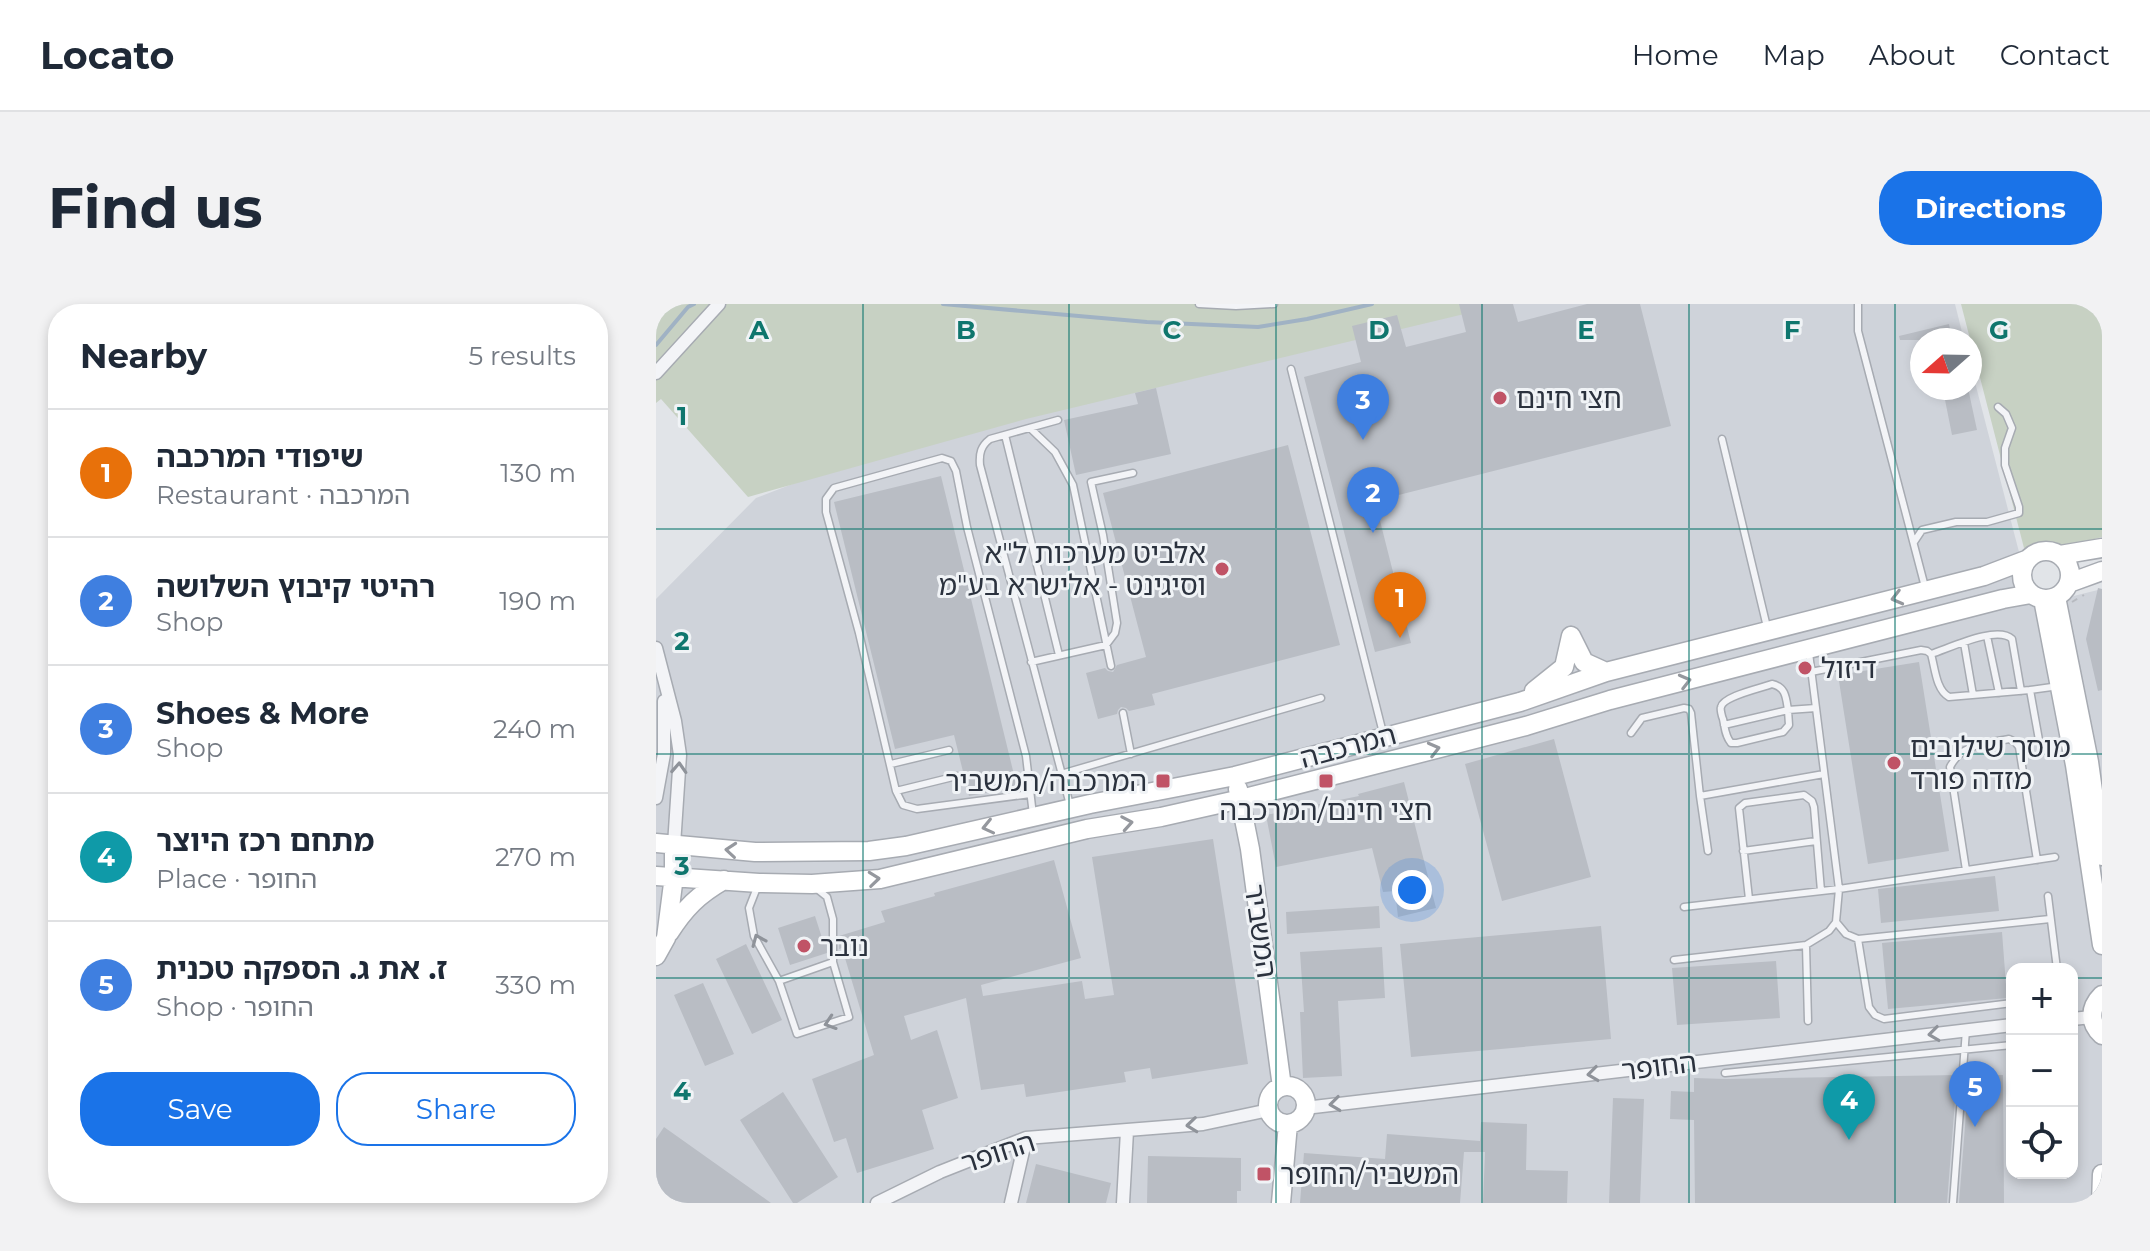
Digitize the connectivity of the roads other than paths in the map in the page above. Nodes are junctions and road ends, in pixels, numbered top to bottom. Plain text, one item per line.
1 (719, 304) edge
2 (1199, 304) edge
3 (1274, 304) edge
4 (1858, 304) edge
5 (1291, 369) dead end
6 (656, 373) edge
7 (1998, 407) dead end
8 (1058, 420) dead end
9 (1030, 428) junction
10 (1005, 435) junction
11 (1722, 439) dead end
12 (1133, 473) dead end
13 (1091, 482) junction
14 (1073, 485) junction
15 (1913, 543) junction
16 (2102, 548) edge
17 (2060, 555) junction
18 (2026, 560) junction
19 (2102, 571) edge
20 (1926, 591) junction
21 (2050, 594) junction
22 (1768, 631) junction
23 (1987, 636) junction
24 (1964, 643) junction
25 (1106, 645) junction
26 (656, 648) edge
27 (1808, 649) junction
28 (1931, 654) junction
29 (1059, 655) junction
30 (1031, 662) junction
31 (1111, 666) dead end
32 (1606, 672) junction
33 (1811, 672) junction
34 (663, 682) junction
35 (2060, 686) junction
36 (2030, 690) junction
37 (2021, 691) junction
38 (1999, 693) junction
39 (1973, 695) junction
40 (1321, 698) dead end
41 (1520, 702) junction
42 (1816, 708) junction
43 (1788, 710) junction
44 (1123, 713) dead end
45 (1724, 725) junction
46 (1631, 733) dead end
47 (1384, 737) junction
48 (2039, 740) dead end
49 (949, 750) dead end
50 (1131, 754) junction
51 (2095, 760) edge
52 (891, 764) junction
53 (1061, 774) junction
54 (1824, 774) junction
55 (957, 776) dead end
56 (1235, 776) junction
57 (896, 791) junction
58 (1030, 794) junction
59 (1700, 796) junction
60 (656, 798) edge
61 (1241, 799) junction
62 (1071, 809) junction
63 (1034, 817) junction
64 (1816, 841) junction
65 (665, 844) edge
66 (1708, 851) dead end
67 (1743, 851) junction
68 (2102, 856) edge
69 (2055, 857) dead end
70 (2037, 860) junction
71 (1966, 870) junction
72 (665, 876) edge
73 (724, 880) junction
74 (759, 883) junction
75 (812, 884) junction
76 (1839, 889) junction
77 (1821, 891) junction
78 (2048, 896) dead end
79 (1749, 899) junction
80 (1684, 907) dead end
81 (2050, 919) junction
82 (1836, 922) junction
83 (666, 938) junction
84 (1858, 939) junction
85 (1806, 945) junction
86 (2102, 945) edge
87 (656, 956) edge
88 (1674, 960) dead end
89 (833, 962) junction
90 (2056, 963) edge
91 (779, 981) junction
92 (2102, 992) edge
93 (2006, 1004) edge
94 (1808, 1021) dead end
95 (2078, 1022) edge
96 (2006, 1026) edge
97 (1966, 1030) junction
98 (2099, 1032) edge
99 (2006, 1046) edge
100 (1964, 1049) junction
101 (1725, 1073) dead end
102 (1282, 1087) junction
103 (1305, 1108) junction
104 (1269, 1110) junction
105 (1288, 1124) junction
106 (1127, 1131) junction
107 (1026, 1138) junction
108 (2102, 1174) edge
109 (877, 1203) edge
110 (1011, 1203) edge
111 (1123, 1203) edge
112 (1281, 1203) edge
113 (1953, 1203) edge
114 (2101, 1203) edge

1 - 6 street
2 - 3 lane
4 - 15 lane
5 - 47 lane
7 - 15 lane
8 - 9 lane
9 - 10 lane
9 - 14 lane
10 - 29 lane
10 - 30 lane
11 - 22 lane
12 - 13 lane
13 - 14 lane
13 - 25 lane
14 - 25 lane
15 - 20 lane
16 - 17 street
17 - 18 street
17 - 21 street
18 - 20 street, המרכבה
18 - 21 street
19 - 21 street, המרכבה
20 -> 22 street, המרכבה
21 - 27 street, המרכבה
21 - 35 street
21 - 51 street
22 - 32 street, המרכבה
23 - 24 lane
23 - 37 lane
23 - 38 lane
24 - 28 lane
24 - 39 lane
25 - 29 lane
25 - 31 lane
26 - 34 street
27 - 33 lane
61 -> 27 street, המרכבה
28 - 33 lane
28 - 39 lane
29 - 30 lane
30 - 53 lane
32 - 41 street, המרכבה
32 - 41 street
33 - 42 lane
34 - 60 street
65 -> 34 street
35 - 36 lane
35 - 86 street
36 - 37 lane
36 - 48 lane
37 - 38 lane
38 - 39 lane
40 - 50 lane
41 - 47 street, המרכבה
42 - 43 lane
42 - 54 lane
43 - 45 lane
43 - 45 lane
43 - 45 lane
44 - 50 lane
46 - 59 lane
47 - 56 street, המרכבה
49 - 52 lane
50 - 53 lane
51 - 68 street
52 - 57 lane
52 - 58 lane
53 - 62 lane
54 - 59 lane
54 - 76 lane
55 - 57 lane
56 - 61 street, המשביר
56 - 62 street, המרכבה
57 - 58 lane
58 - 63 lane
59 - 66 lane
75 -> 61 street, המרכבה
61 - 102 street, המשביר
62 - 63 street, המרכבה
63 -> 65 street, המרכבה
64 - 67 lane
64 - 67 lane
64 - 77 lane
65 - 72 street
67 - 79 lane
69 - 70 lane
70 - 71 lane
70 - 71 lane
71 - 76 lane
72 - 73 street, המרכבה
72 - 83 street
73 - 74 street, המרכבה
73 - 83 street
74 - 75 street, המרכבה
91 -> 74 lane
75 - 89 lane
76 - 77 lane
76 - 82 lane
77 - 79 lane
78 - 81 lane
79 - 80 lane
81 - 84 lane
81 - 90 lane
82 - 84 lane
82 - 85 lane
83 - 87 street
84 - 93 lane
85 - 88 lane
85 - 94 lane
89 - 91 lane
89 -> 91 lane
92 - 98 street
95 - 98 street
96 - 97 street, החופר
97 - 100 lane
97 -> 103 street, החופר
99 - 100 lane
100 - 101 lane
100 - 113 lane
102 - 103 street
102 - 104 street
103 - 105 street
104 - 105 street
104 -> 106 street, החופר
105 - 112 street
106 - 107 street, החופר
106 - 111 street
107 - 109 street, החופר
107 - 110 street
108 - 114 street

